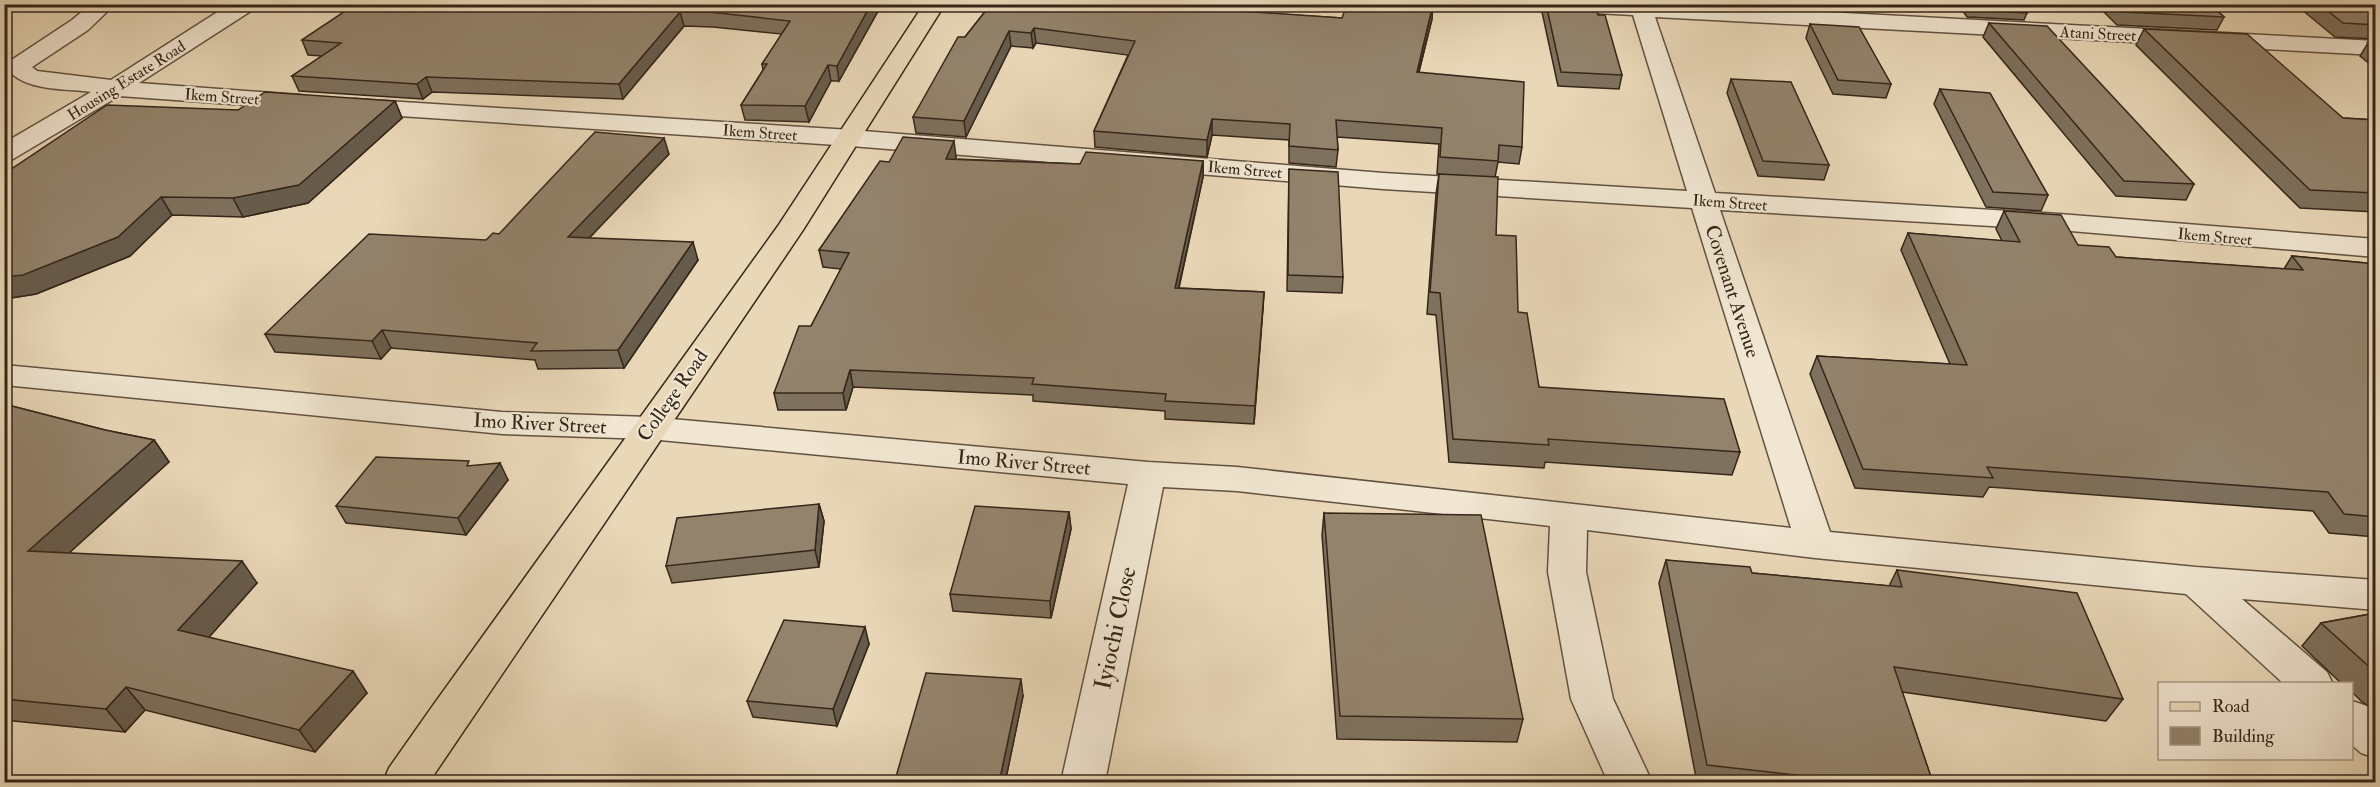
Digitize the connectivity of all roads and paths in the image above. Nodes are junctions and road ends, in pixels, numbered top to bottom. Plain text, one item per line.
1 (105, 4) edge
2 (246, 4) edge
3 (935, 4) edge
4 (1540, 4) edge
5 (1640, 7) edge
6 (2376, 48) edge
7 (115, 88) junction
8 (852, 138) junction
9 (4, 154) edge
10 (1705, 200) junction
11 (2376, 248) edge
12 (4, 375) edge
13 (649, 428) junction
14 (1148, 474) junction
15 (1569, 516) junction
16 (1815, 544) junction
17 (2196, 581) junction
18 (2376, 595) edge
19 (2310, 682) edge
20 (2353, 720) edge
21 (2376, 740) edge
22 (405, 783) edge
23 (1083, 783) edge
24 (1630, 783) edge

1 - 7 street, Ikem Street
2 - 7 street, Housing Estate Road
3 - 8 main road, College Road
4 - 5 street, Atani Street
5 - 6 street, Atani Street
5 - 10 street, Covenant Avenue
7 - 8 street, Ikem Street
7 - 9 street, Housing Estate Road
8 - 10 street, Ikem Street
8 - 13 main road, College Road
10 - 11 street, Ikem Street
10 - 16 street, Covenant Avenue
12 - 13 street, Imo River Street
13 - 14 street, Imo River Street
13 - 22 main road, College Road
14 - 15 street, Imo River Street
14 - 23 street, Iyiochi Close
15 - 16 street, Imo River Street
15 - 24 street
16 - 17 street, Imo River Street
17 - 18 street, Imo River Street
17 - 19 street
20 - 21 street

